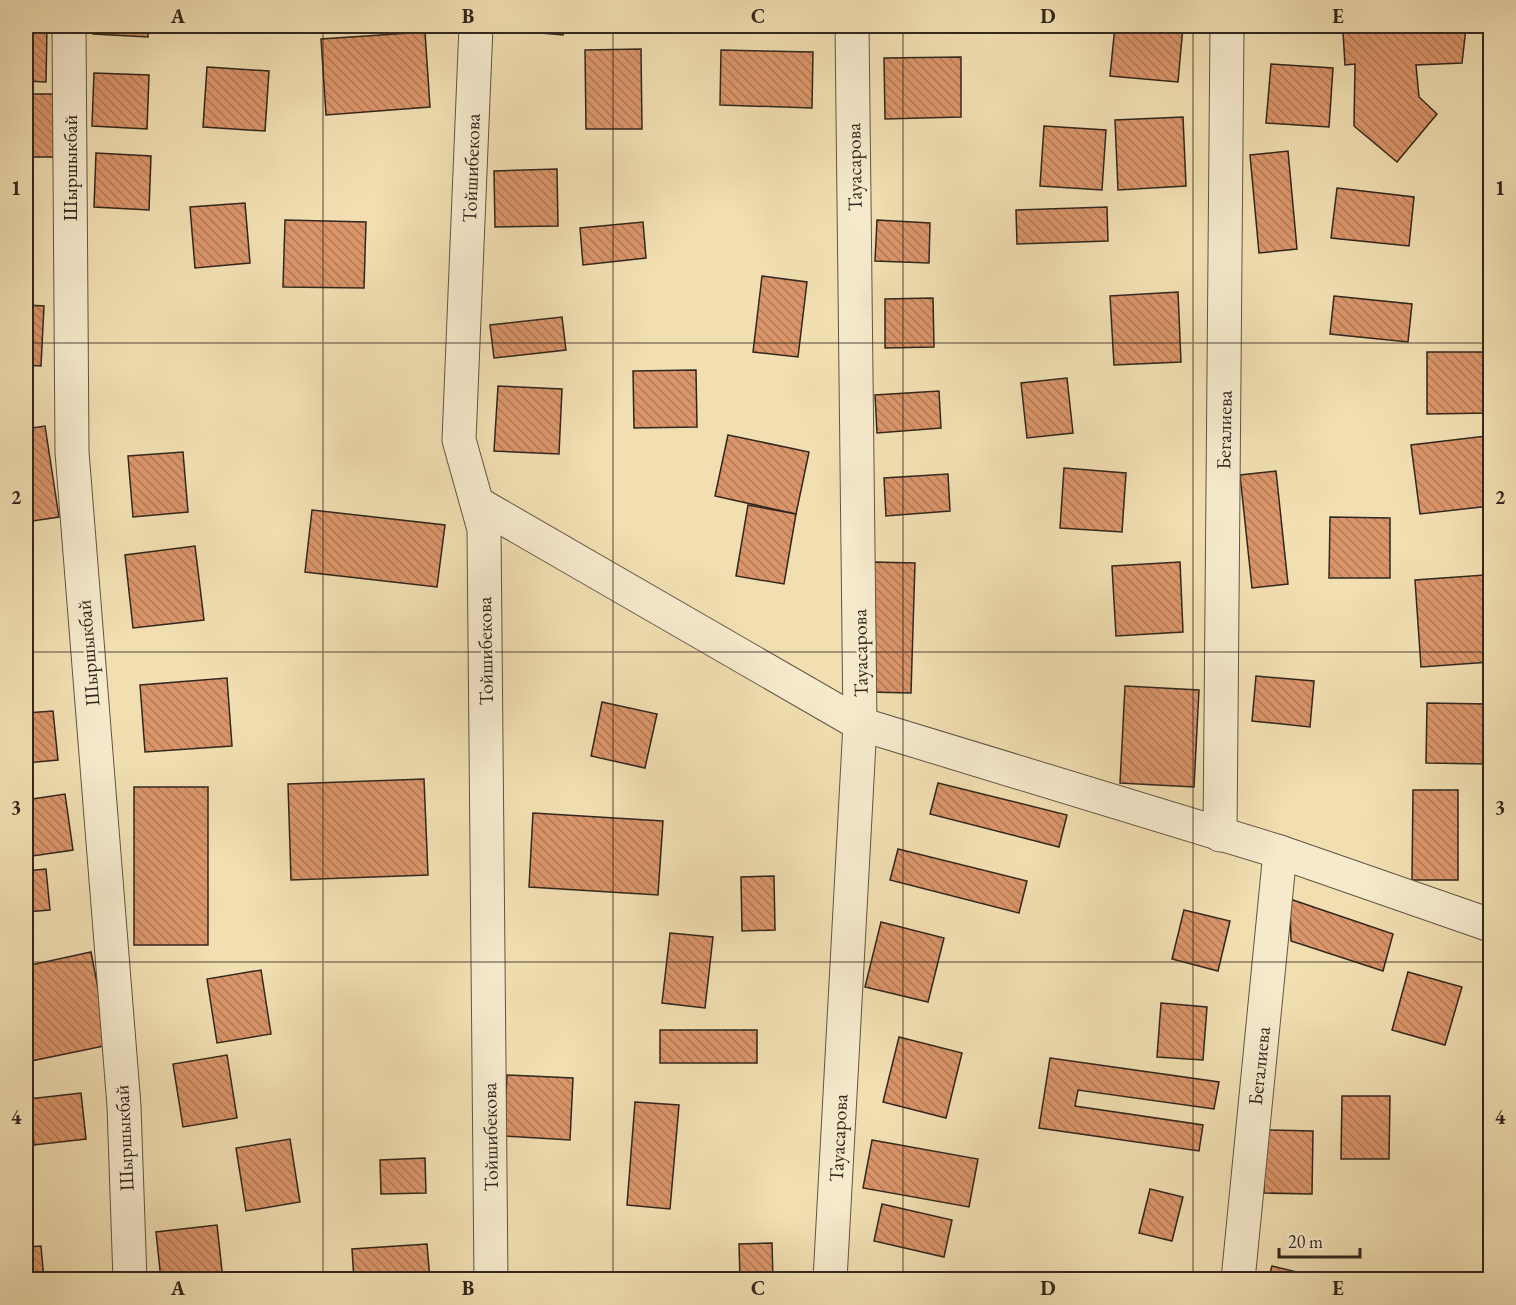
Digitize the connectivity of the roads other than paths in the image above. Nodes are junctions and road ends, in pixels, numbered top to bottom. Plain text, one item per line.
1 (69, 26) edge
2 (476, 26) edge
3 (852, 26) edge
4 (1227, 26) edge
5 (477, 503) junction
6 (860, 724) junction
7 (1220, 835) junction
8 (1280, 852) junction
9 (1491, 925) edge
10 (130, 1280) edge
11 (491, 1280) edge
12 (830, 1280) edge
13 (1238, 1280) edge

1 - 10 street, Шыршыкбай
2 - 5 street, Тойшибекова
3 - 6 street, Тауасарова
4 - 7 street, Бегалиева
5 - 6 street
5 - 11 street, Тойшибекова
6 - 7 street
6 - 12 street, Тауасарова
7 - 8 street
8 - 9 street
8 - 13 street, Бегалиева

